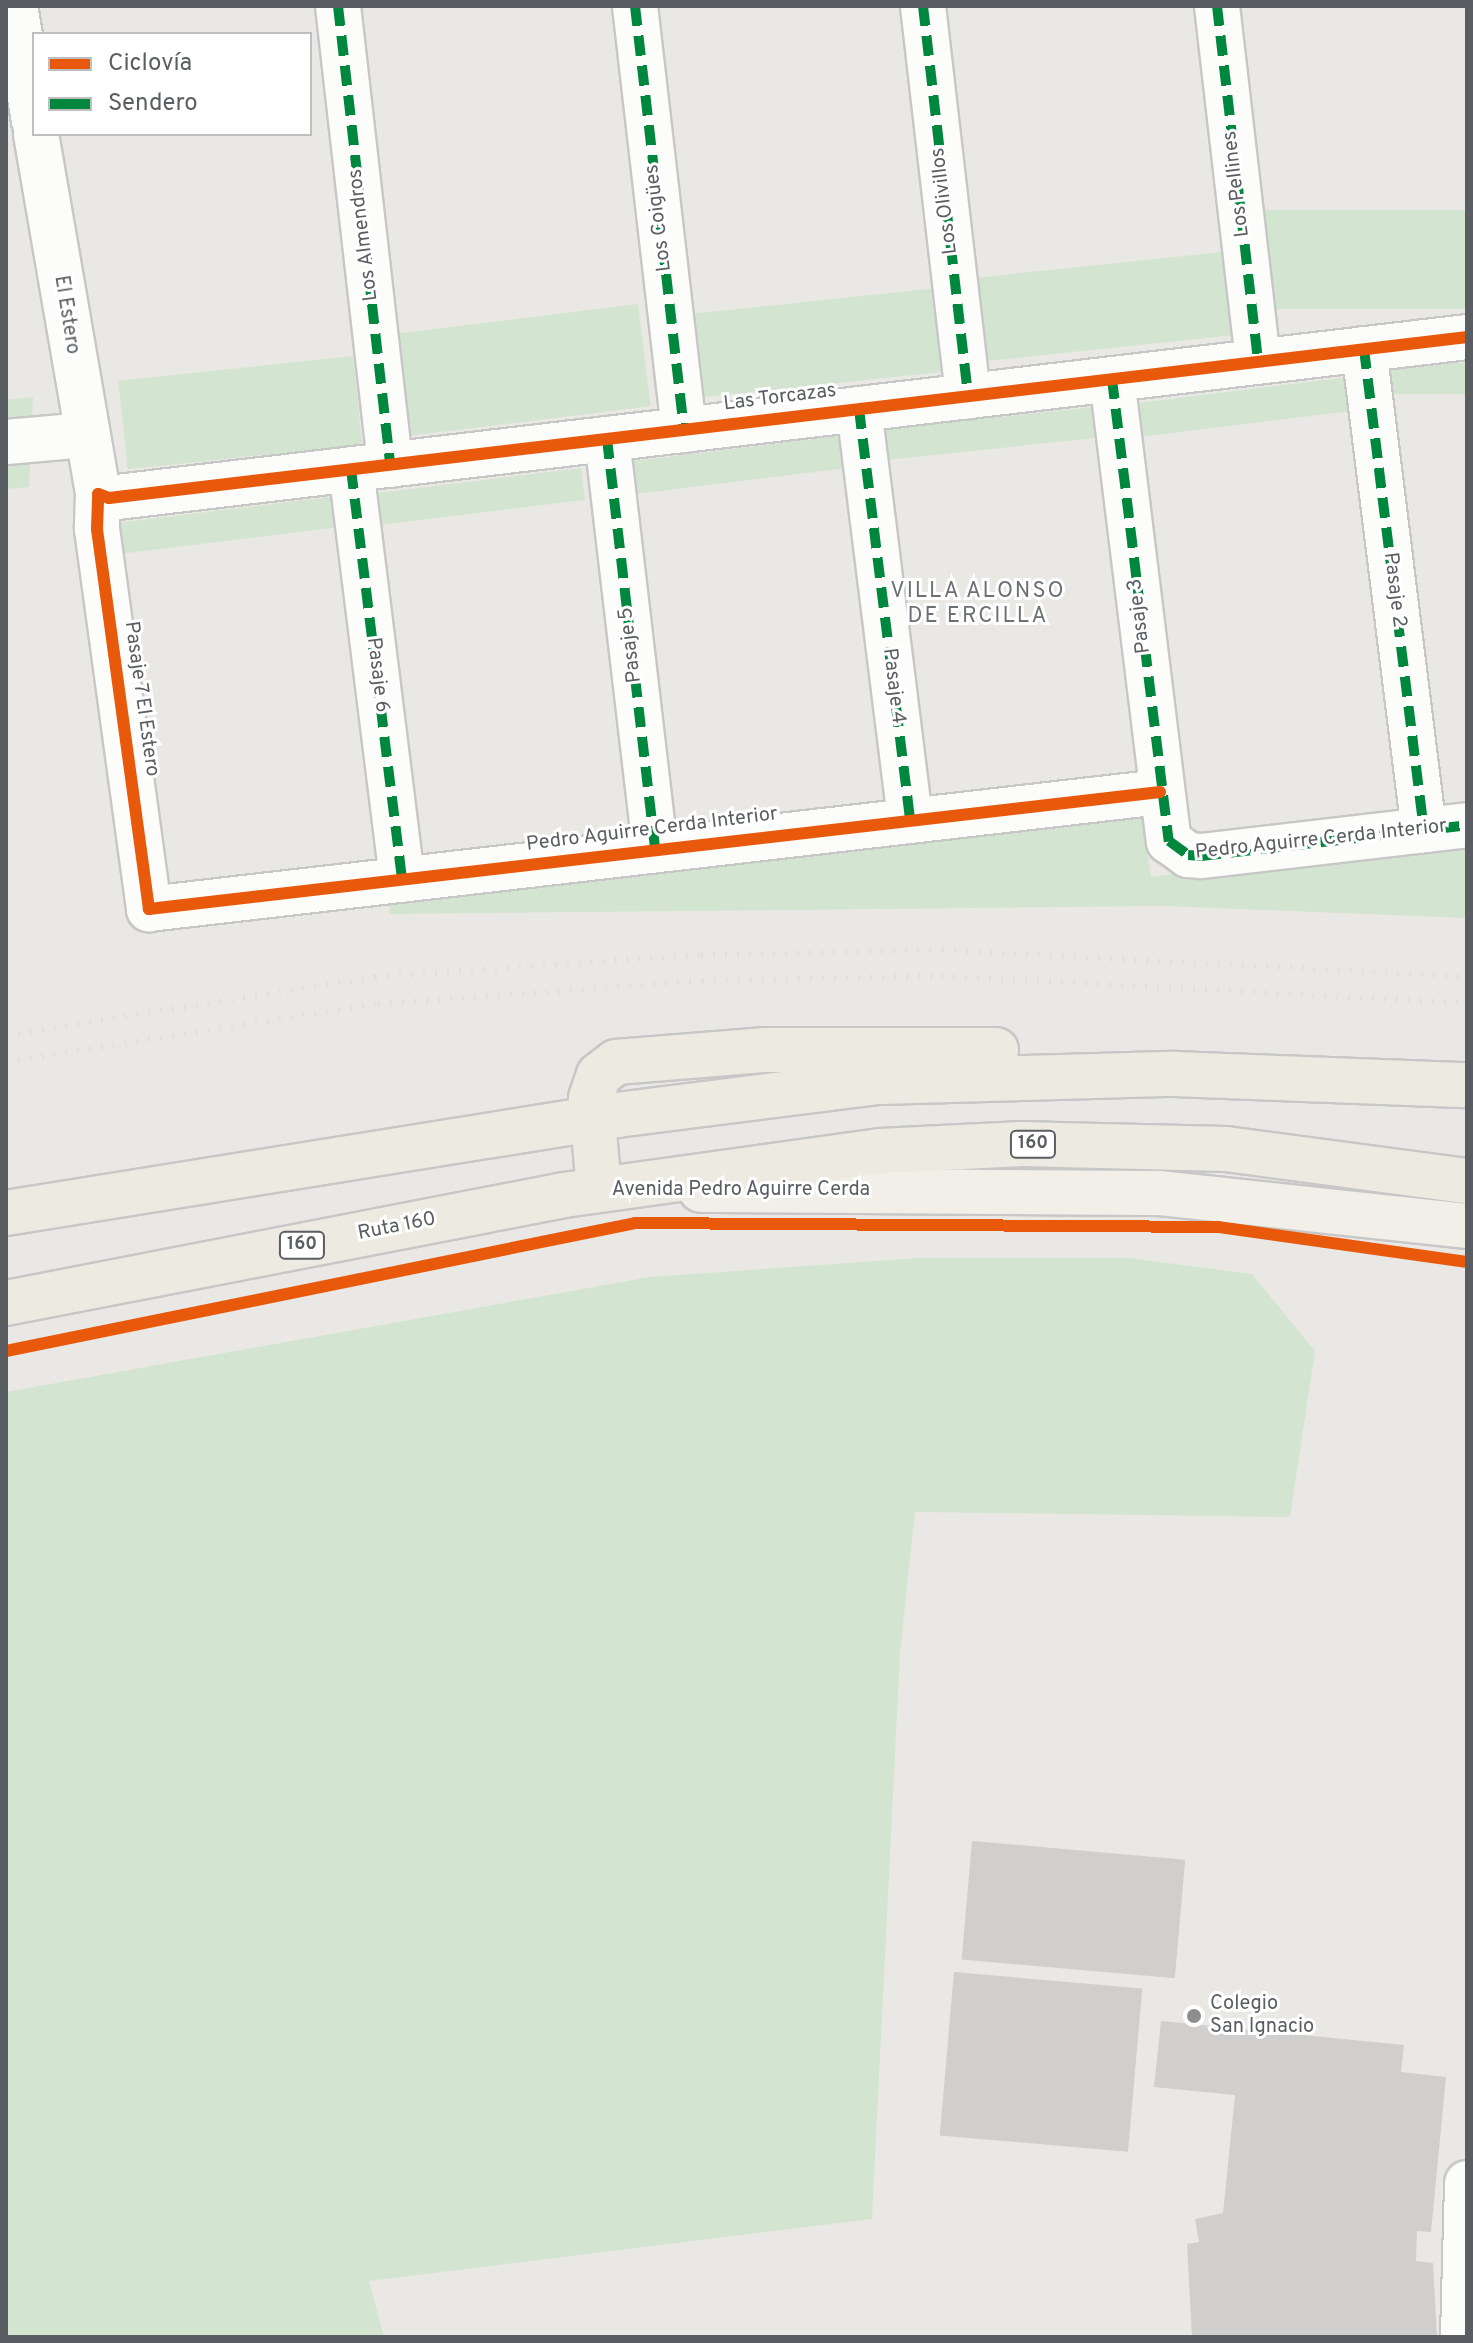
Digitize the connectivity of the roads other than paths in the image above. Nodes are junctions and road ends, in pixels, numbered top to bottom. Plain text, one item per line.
1 (15, 6) edge
2 (338, 6) edge
3 (635, 6) edge
4 (923, 6) edge
5 (1217, 6) edge
6 (32, 109) edge
7 (36, 136) edge
8 (1467, 337) edge
9 (1364, 349) junction
10 (1258, 361) junction
11 (1112, 379) junction
12 (968, 396) junction
13 (859, 409) junction
14 (684, 430) junction
15 (86, 435) junction
16 (607, 439) junction
17 (6, 442) edge
18 (371, 467) junction
19 (98, 494) junction
20 (1160, 792) junction
21 (910, 821) junction
22 (1467, 825) edge
23 (1424, 830) junction
24 (655, 850) junction
25 (1177, 850) joint
26 (402, 880) junction
27 (149, 909) joint
28 (1383, 1080) junction
29 (1467, 1085) edge
30 (1467, 1101) edge
31 (590, 1119) junction
32 (1467, 1181) edge
33 (599, 1189) junction
34 (6, 1213) edge
35 (1467, 1226) edge
36 (6, 1303) edge
37 (1467, 2183) edge
38 (1463, 2337) edge

1 - 6 street
2 - 18 street, Los Almendros
3 - 14 street, Los Coigües
4 - 12 street, Los Olivillos
5 - 10 street, Los Pellines
7 - 15 street, El Estero
8 - 9 street, Las Torcazas
9 - 10 street, Las Torcazas
9 - 23 street, Pasaje 2
10 - 11 street, Las Torcazas
11 - 12 street, Las Torcazas
11 - 20 street, Pasaje 3
12 - 13 street, Las Torcazas
13 - 14 street, Las Torcazas
13 - 21 street, Pasaje 4
14 - 16 street, Las Torcazas
15 - 17 street
15 - 19 street, El Estero
16 - 18 street, Las Torcazas
16 - 24 street, Pasaje 5
18 - 19 street, Las Torcazas
18 - 26 street, Pasaje 6
19 - 27 street, Pasaje 7 El Estero
20 - 21 street, Pedro Aguirre Cerda Interior
20 - 25 street, Pasaje 3
21 - 24 street, Pedro Aguirre Cerda Interior
22 - 23 street, Pedro Aguirre Cerda Interior
23 - 25 street, Pedro Aguirre Cerda Interior
24 - 26 street, Pedro Aguirre Cerda Interior
26 - 27 street, Pedro Aguirre Cerda Interior
28 - 29 highway
28 - 30 street
28 - 31 highway
31 - 33 highway
31 - 34 highway
32 - 33 highway, Avenida Pedro Aguirre Cerda / 160
33 - 35 main road, Avenida Pedro Aguirre Cerda
33 - 36 highway, Ruta 160 / 160
37 - 38 street

